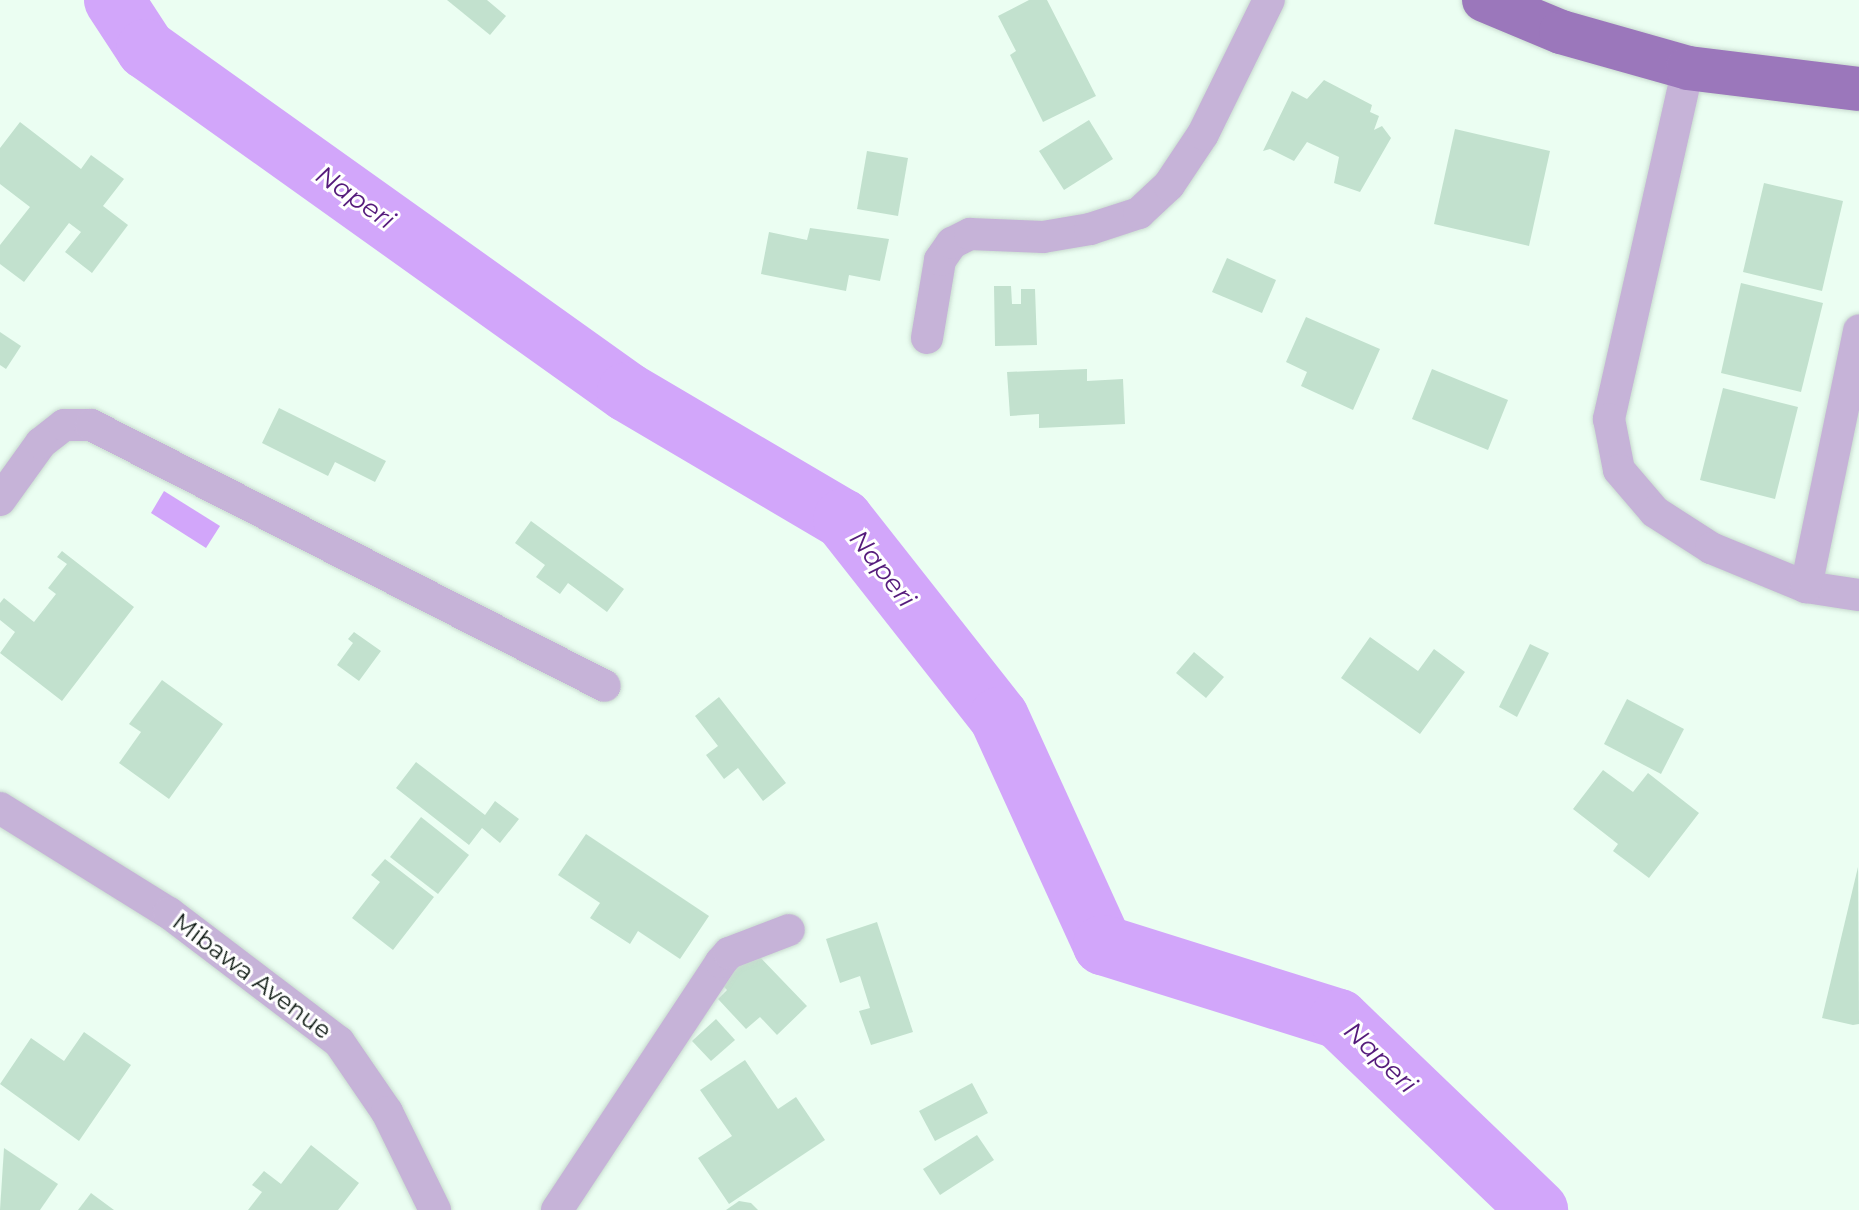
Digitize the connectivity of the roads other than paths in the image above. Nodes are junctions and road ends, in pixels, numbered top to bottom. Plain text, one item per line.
1 (1269, 0) edge
2 (1484, 0) edge
3 (1688, 68) junction
4 (1859, 89) edge
5 (1859, 330) edge
6 (927, 338) dead end
7 (0, 500) edge
8 (1806, 587) junction
9 (1859, 595) edge
10 (605, 686) dead end
11 (0, 808) edge
12 (789, 930) dead end
13 (435, 1210) edge
14 (557, 1210) edge

1 - 6 street
2 - 3 main road
3 - 4 main road
3 - 8 street
5 - 8 street
7 - 10 street
8 - 9 street
11 - 13 street, Mibawa Avenue
12 - 14 street

